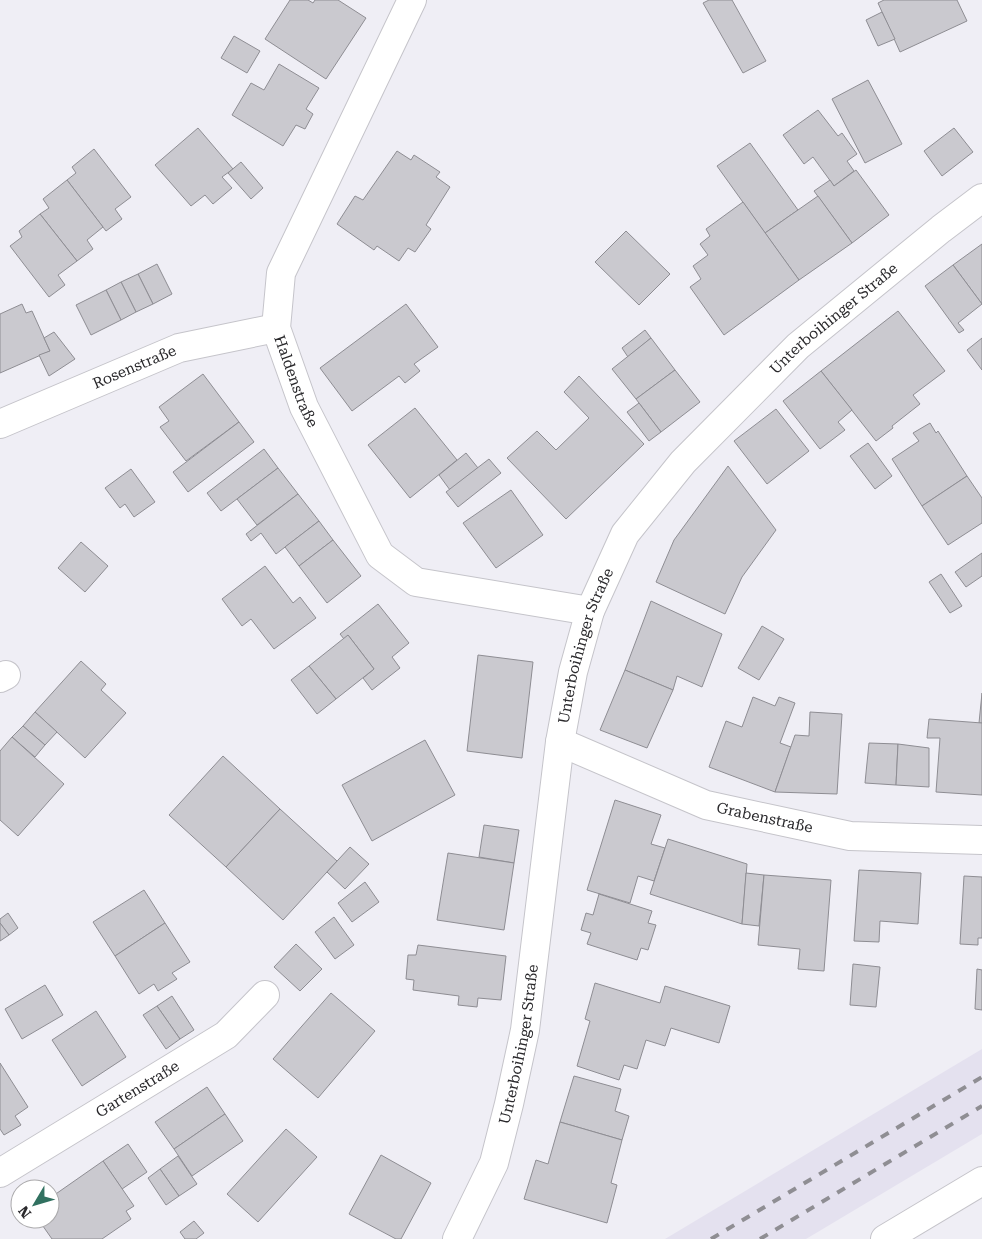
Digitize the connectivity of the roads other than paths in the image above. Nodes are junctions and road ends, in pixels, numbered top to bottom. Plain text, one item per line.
1 (412, 0) edge
2 (982, 198) edge
3 (276, 328) junction
4 (0, 424) edge
5 (590, 611) junction
6 (560, 742) junction
7 (982, 840) edge
8 (265, 994) dead end
9 (0, 1172) edge
10 (982, 1181) edge
11 (456, 1239) edge
12 (885, 1239) edge

1 - 3 street, Haldenstraße
2 - 5 street, Unterboihinger Straße
3 - 4 street, Rosenstraße
3 - 5 street, Haldenstraße
5 - 6 street, Unterboihinger Straße
6 - 7 street, Grabenstraße
6 - 11 street, Unterboihinger Straße
8 - 9 street, Gartenstraße
10 - 12 street

